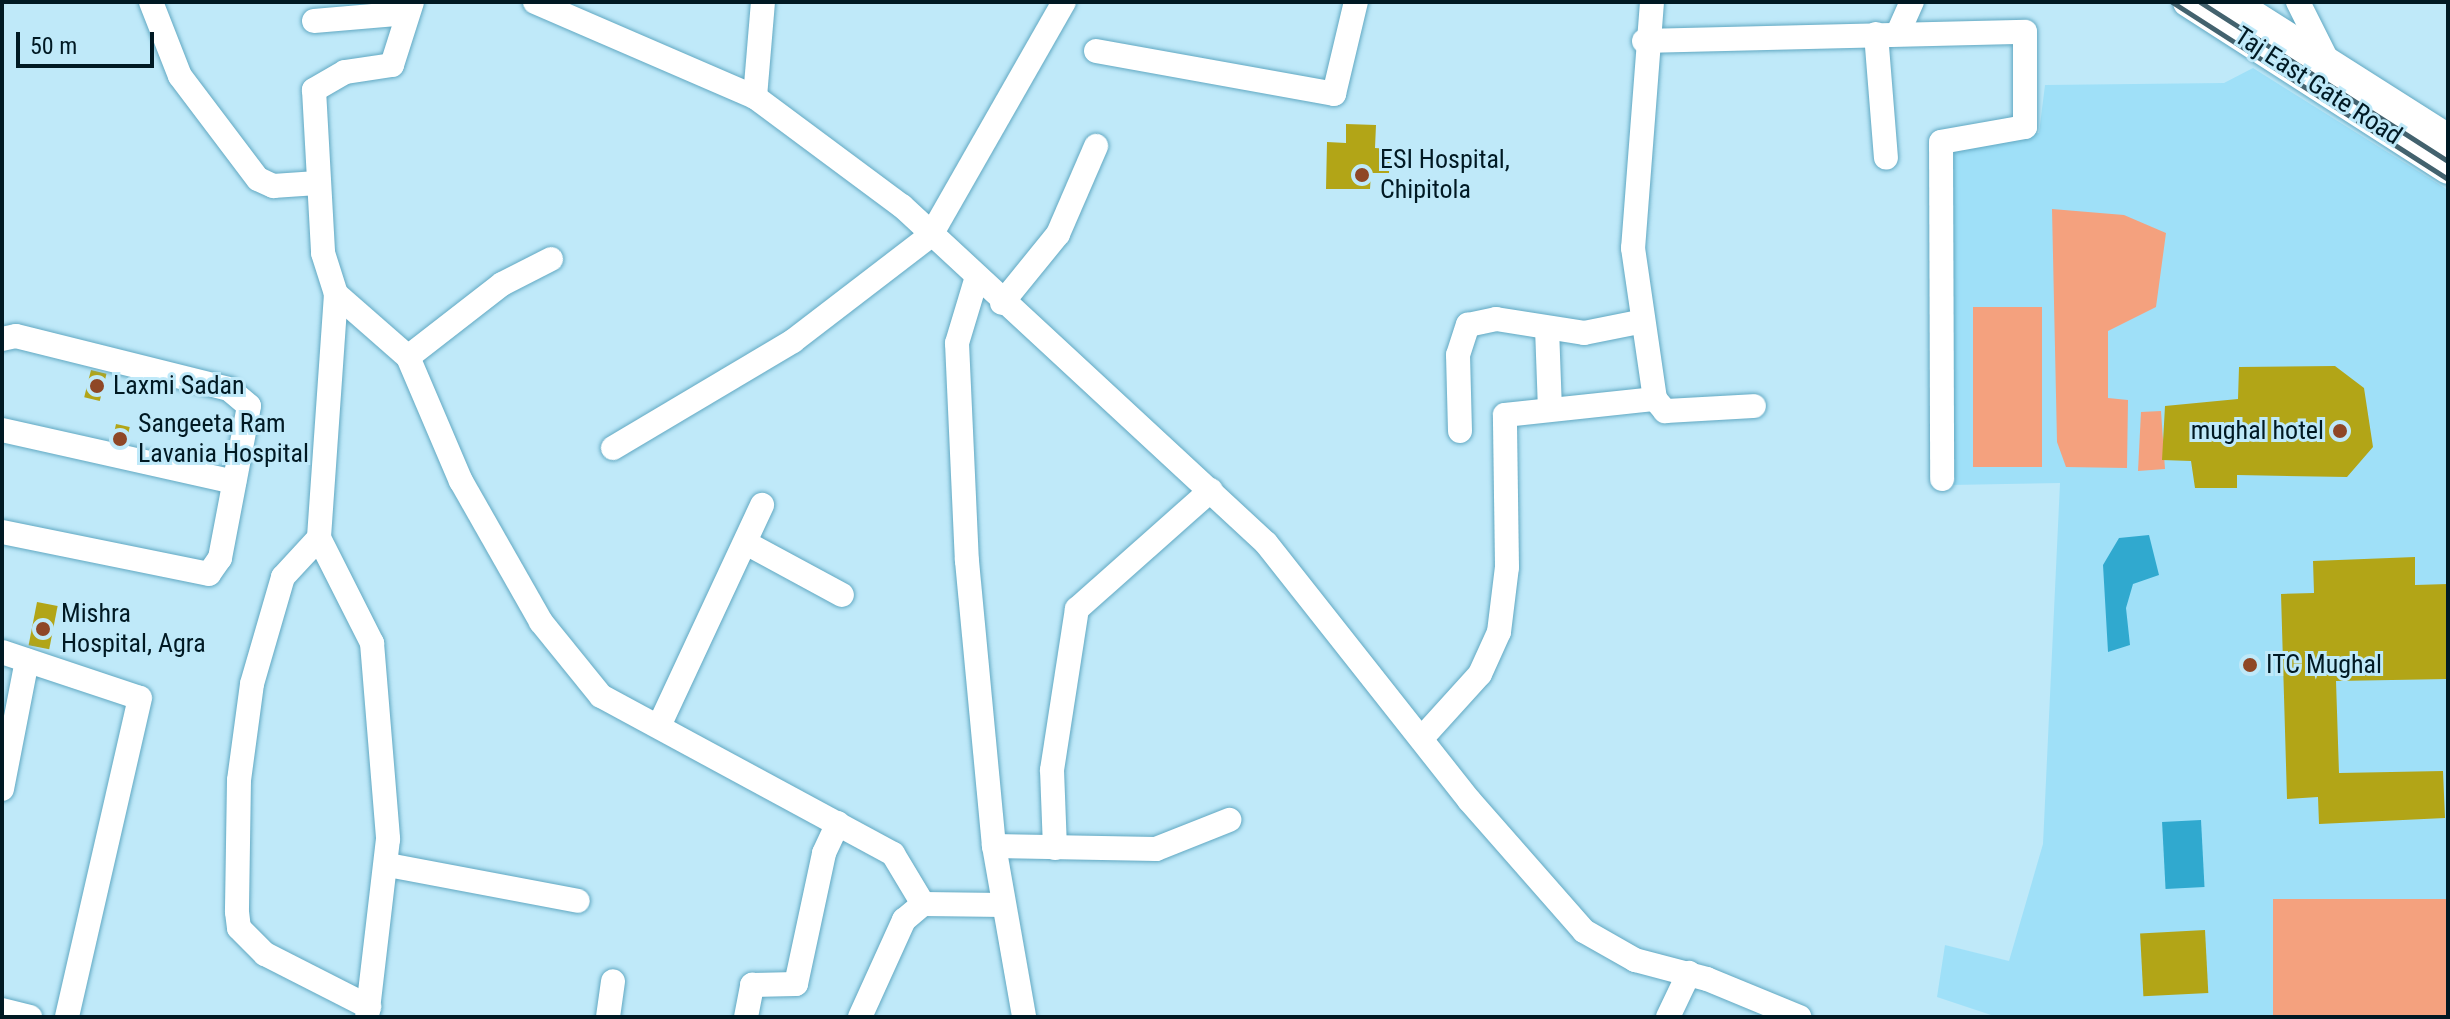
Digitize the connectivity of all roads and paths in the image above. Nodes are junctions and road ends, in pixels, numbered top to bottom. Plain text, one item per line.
1 (151, 2) edge
2 (535, 2) edge
3 (763, 2) edge
4 (1064, 2) edge
5 (1356, 2) edge
6 (1652, 2) edge
7 (1912, 2) edge
8 (2188, 2) edge
9 (2232, 2) edge
10 (2300, 4) edge
11 (410, 7) edge
12 (314, 21) dead end
13 (1887, 33) junction
14 (1644, 41) junction
15 (1096, 51) dead end
16 (2328, 62) junction
17 (755, 97) junction
18 (2448, 139) edge
19 (1096, 146) dead end
20 (1886, 158) dead end
21 (2448, 169) edge
22 (317, 183) junction
23 (931, 235) junction
24 (551, 259) dead end
25 (976, 280) junction
26 (336, 294) junction
27 (1002, 303) junction
28 (1639, 322) junction
29 (1547, 328) junction
30 (2, 339) edge
31 (408, 357) junction
32 (1655, 399) junction
33 (1754, 406) dead end
34 (1550, 408) junction
35 (2, 430) edge
36 (1460, 431) dead end
37 (613, 448) dead end
38 (1942, 479) dead end
39 (234, 482) junction
40 (1211, 490) junction
41 (762, 505) dead end
42 (2, 532) edge
43 (319, 538) junction
44 (746, 543) junction
45 (842, 595) dead end
46 (2, 652) edge
47 (27, 660) junction
48 (659, 726) junction
49 (1422, 738) junction
50 (2, 789) edge
51 (1229, 820) dead end
52 (838, 823) junction
53 (994, 846) junction
54 (1055, 848) junction
55 (388, 865) junction
56 (578, 901) dead end
57 (923, 904) junction
58 (1004, 905) junction
59 (1689, 973) junction
60 (613, 981) dead end
61 (2, 1010) edge
62 (368, 1012) edge
63 (30, 1017) edge
64 (67, 1017) edge
65 (608, 1017) edge
66 (746, 1017) edge
67 (860, 1017) edge
68 (1024, 1017) edge
69 (1668, 1017) edge
70 (1799, 1017) edge

1 - 22 street
2 - 17 street
3 - 17 street
4 - 23 street
5 - 15 street
6 - 14 street
7 - 13 street
8 - 21 main road, Taj East Gate Road
9 - 16 main road
10 - 16 street
11 - 12 street
11 - 22 street
13 - 14 street
13 - 20 street
13 - 38 street
14 - 28 street
16 - 18 main road
17 - 23 street
19 - 27 street
22 - 26 street
23 - 25 street
23 - 37 street
24 - 31 street
25 - 27 street
25 - 53 street
26 - 31 street
26 - 43 street
27 - 40 street
28 - 29 street
28 - 32 street
29 - 34 street
29 - 36 street
30 - 39 street
31 - 48 street
32 - 33 street
32 - 34 street
34 - 49 street
35 - 39 street
39 - 42 street
40 - 49 street
40 - 54 street
41 - 44 street
43 - 55 street
43 - 62 street
44 - 45 street
44 - 48 street
46 - 47 street
47 - 50 street
47 - 64 street
48 - 52 street
49 - 59 street
51 - 54 street
52 - 57 street
52 - 66 street
53 - 54 street
53 - 58 street
55 - 56 street
55 - 62 street
57 - 58 street
57 - 67 street
58 - 68 street
59 - 69 street
59 - 70 street
60 - 65 street
61 - 63 street

